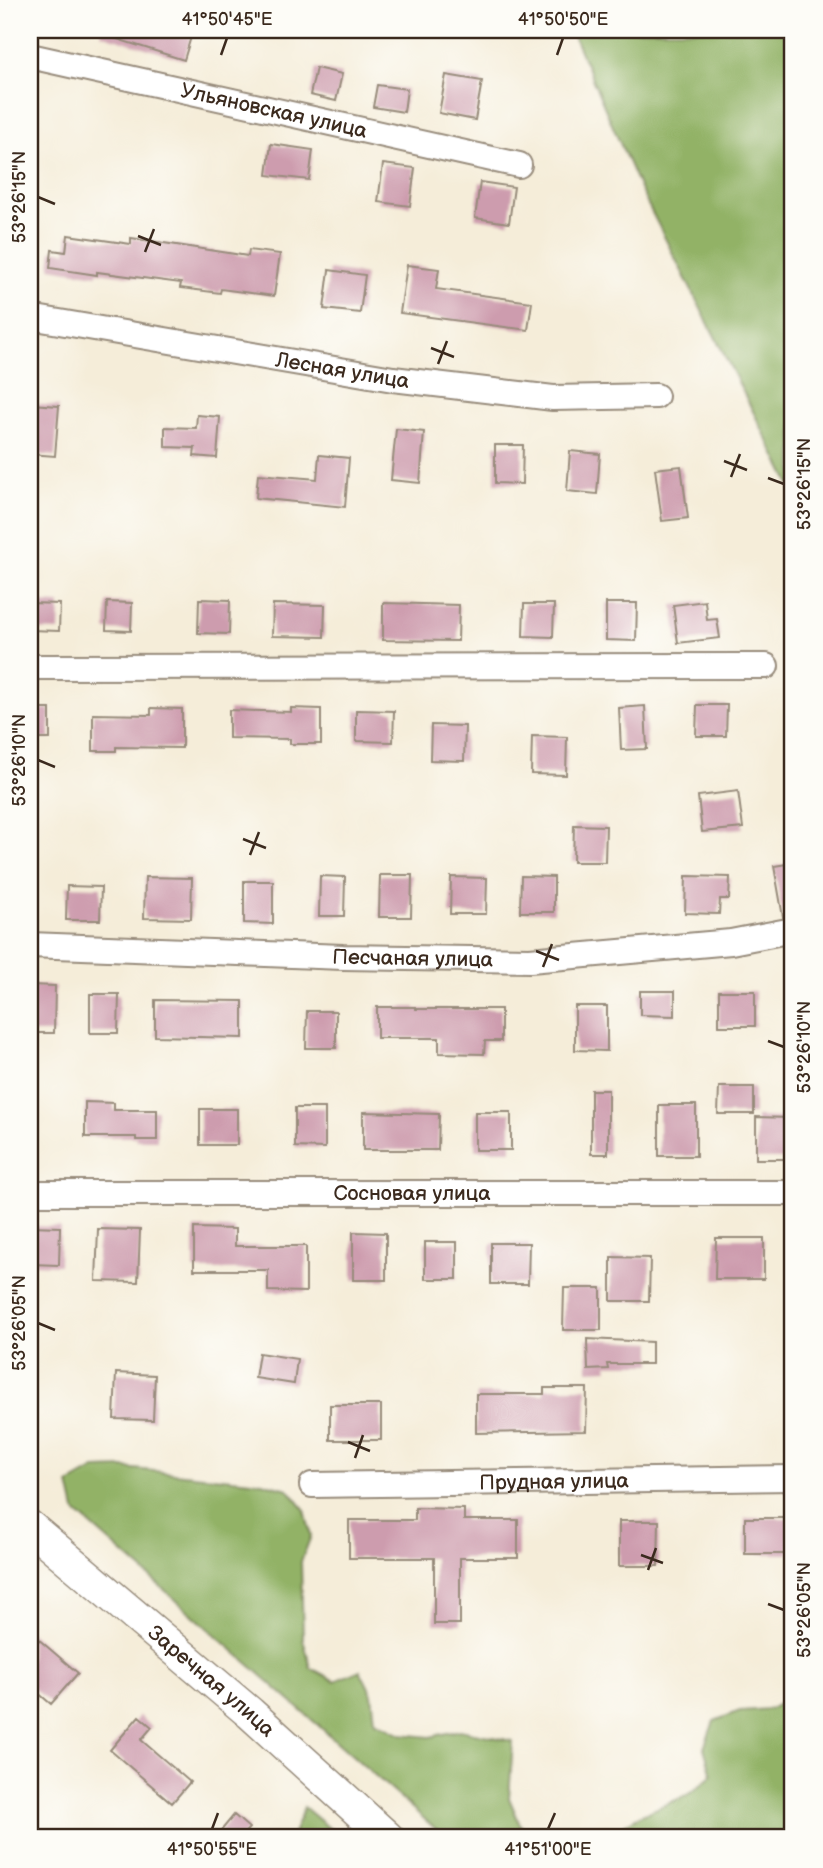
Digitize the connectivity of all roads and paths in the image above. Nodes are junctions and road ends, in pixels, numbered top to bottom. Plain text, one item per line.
1 (30, 57) edge
2 (519, 165) dead end
3 (30, 317) edge
4 (656, 396) dead end
5 (766, 666) dead end
6 (30, 667) edge
7 (793, 930) edge
8 (30, 945) edge
9 (30, 1193) edge
10 (793, 1193) edge
11 (793, 1478) edge
12 (312, 1485) dead end
13 (30, 1527) edge
14 (388, 1838) edge

1 - 2 street, Ульяновская улица
3 - 4 street, Лесная улица
5 - 6 street
7 - 8 street, Песчаная улица
9 - 10 street, Сосновая улица
11 - 12 street, Прудная улица
13 - 14 main road, Заречная улица

